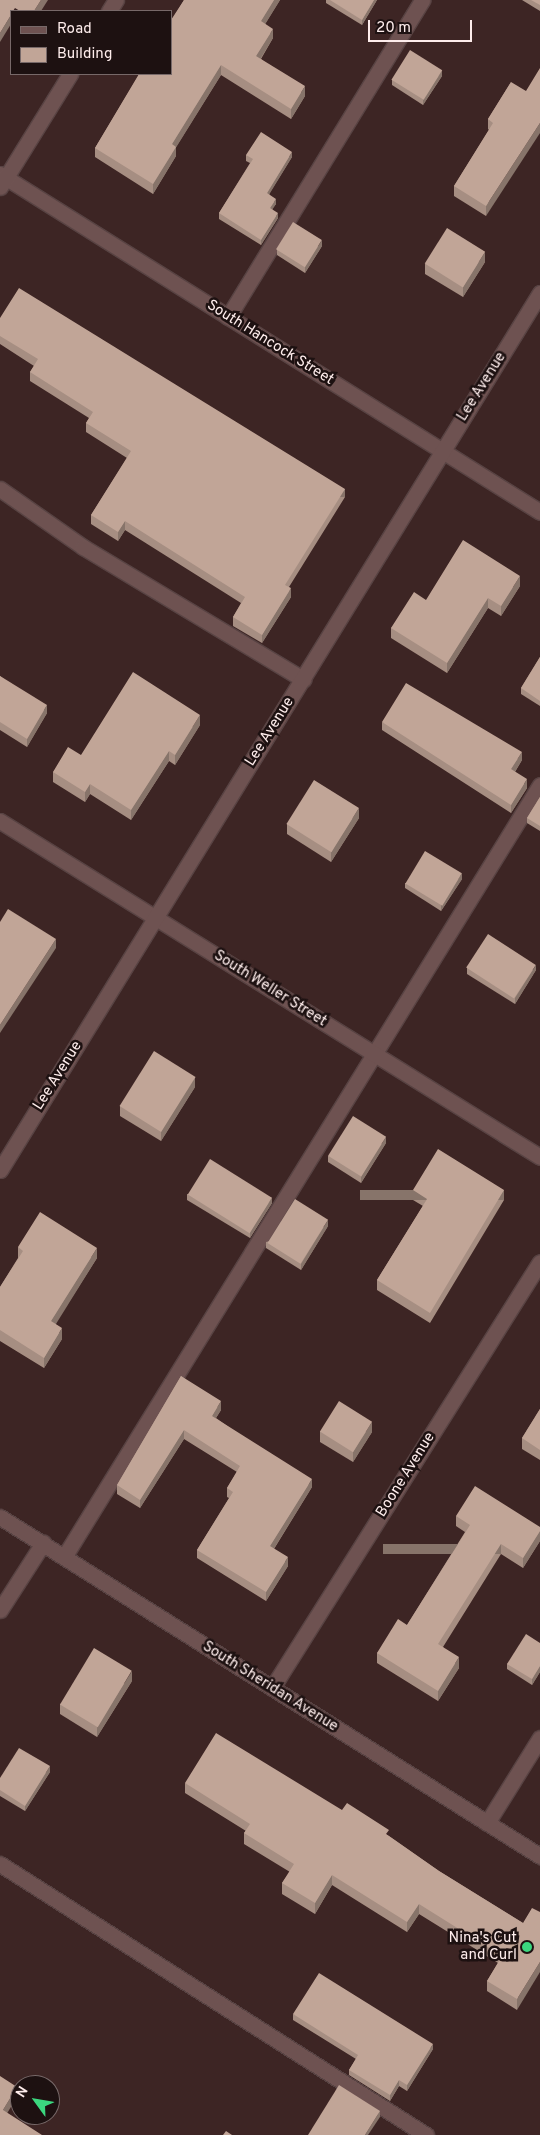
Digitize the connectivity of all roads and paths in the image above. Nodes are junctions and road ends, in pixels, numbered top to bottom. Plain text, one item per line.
1 (422, 0) edge
2 (69, 75) edge
3 (2, 180) edge
4 (540, 293) edge
5 (228, 317) junction
6 (442, 451) junction
7 (0, 488) edge
8 (540, 512) edge
9 (302, 679) junction
10 (540, 785) edge
11 (0, 821) edge
12 (156, 918) junction
13 (375, 1055) junction
14 (540, 1157) edge
15 (0, 1170) edge
16 (540, 1262) edge
17 (0, 1517) edge
18 (43, 1544) junction
19 (64, 1557) junction
20 (0, 1610) edge
21 (272, 1688) junction
22 (540, 1738) edge
23 (487, 1823) junction
24 (540, 1856) edge
25 (0, 1864) edge
26 (426, 2135) edge

1 - 5 street
2 - 3 street
3 - 5 street, South Hancock Street
4 - 6 street, Lee Avenue
5 - 6 street, South Hancock Street
6 - 8 street, South Hancock Street
6 - 9 street, Lee Avenue
7 - 9 street
9 - 12 street, Lee Avenue
10 - 13 street
11 - 12 street, South Weller Street
12 - 13 street, South Weller Street
12 - 15 street, Lee Avenue
13 - 14 street, South Weller Street
13 - 19 street
16 - 21 street, Boone Avenue
17 - 18 street, South Sheridan Avenue
18 - 19 street, South Sheridan Avenue
18 - 20 street
19 - 21 street, South Sheridan Avenue
21 - 23 street, South Sheridan Avenue
22 - 23 street
23 - 24 street, South Sheridan Avenue
25 - 26 street

